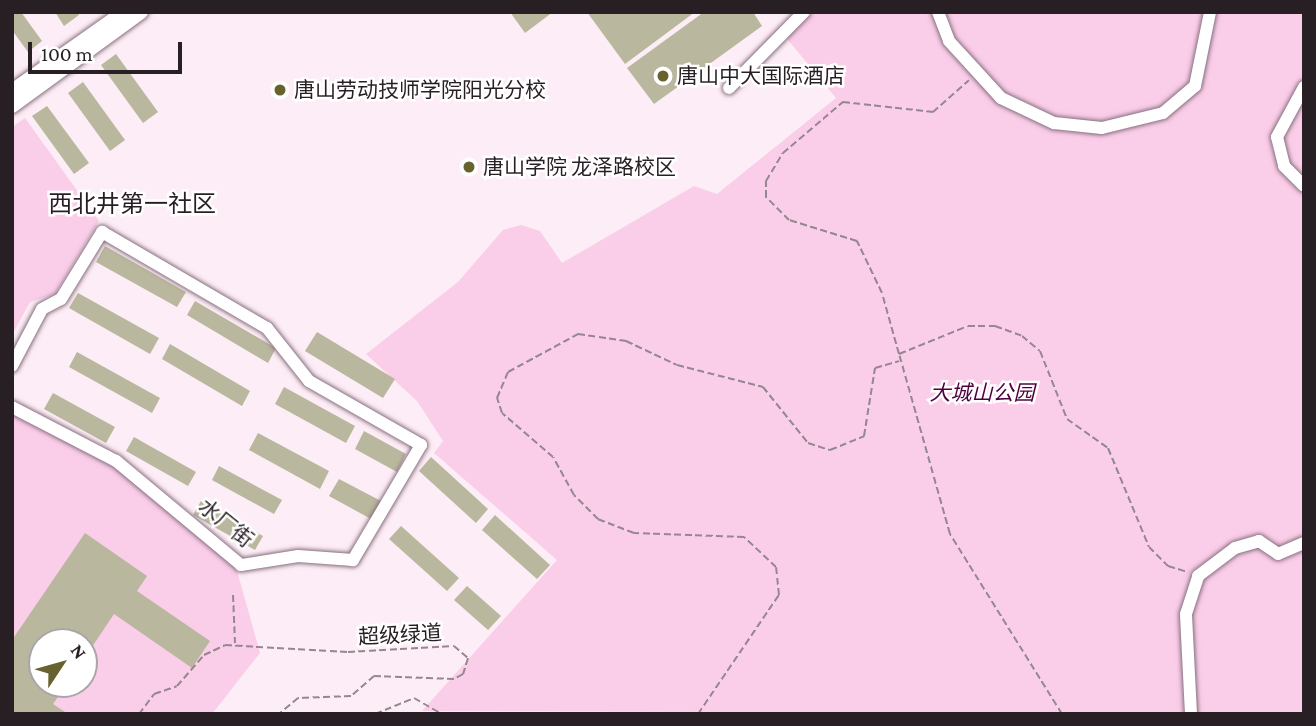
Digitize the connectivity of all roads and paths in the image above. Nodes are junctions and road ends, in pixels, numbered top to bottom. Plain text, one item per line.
1 (124, 12) edge
2 (141, 12) edge
3 (804, 12) edge
4 (938, 12) edge
5 (1210, 12) edge
6 (974, 74) junction
7 (1304, 86) edge
8 (729, 88) dead end
9 (12, 91) edge
10 (12, 106) edge
11 (1304, 186) edge
12 (899, 354) junction
13 (899, 361) junction
14 (12, 366) edge
15 (12, 407) edge
16 (1304, 543) edge
17 (1198, 576) junction
18 (233, 596) dead end
19 (235, 644) junction
20 (139, 714) edge
21 (279, 714) edge
22 (375, 714) edge
23 (442, 714) edge
24 (698, 714) edge
25 (1062, 714) edge
26 (1191, 714) edge

1 - 9 main road
2 - 10 main road
3 - 8 street
4 - 6 street
5 - 6 street
6 - 12 path
7 - 11 street
12 - 13 path
12 - 17 path
13 - 24 path
13 - 25 path
14 - 15 street, 水厂街
16 - 17 street
17 - 26 street
18 - 19 path
19 - 20 path, 超级绿道
19 - 21 path, 超级绿道
22 - 23 path

